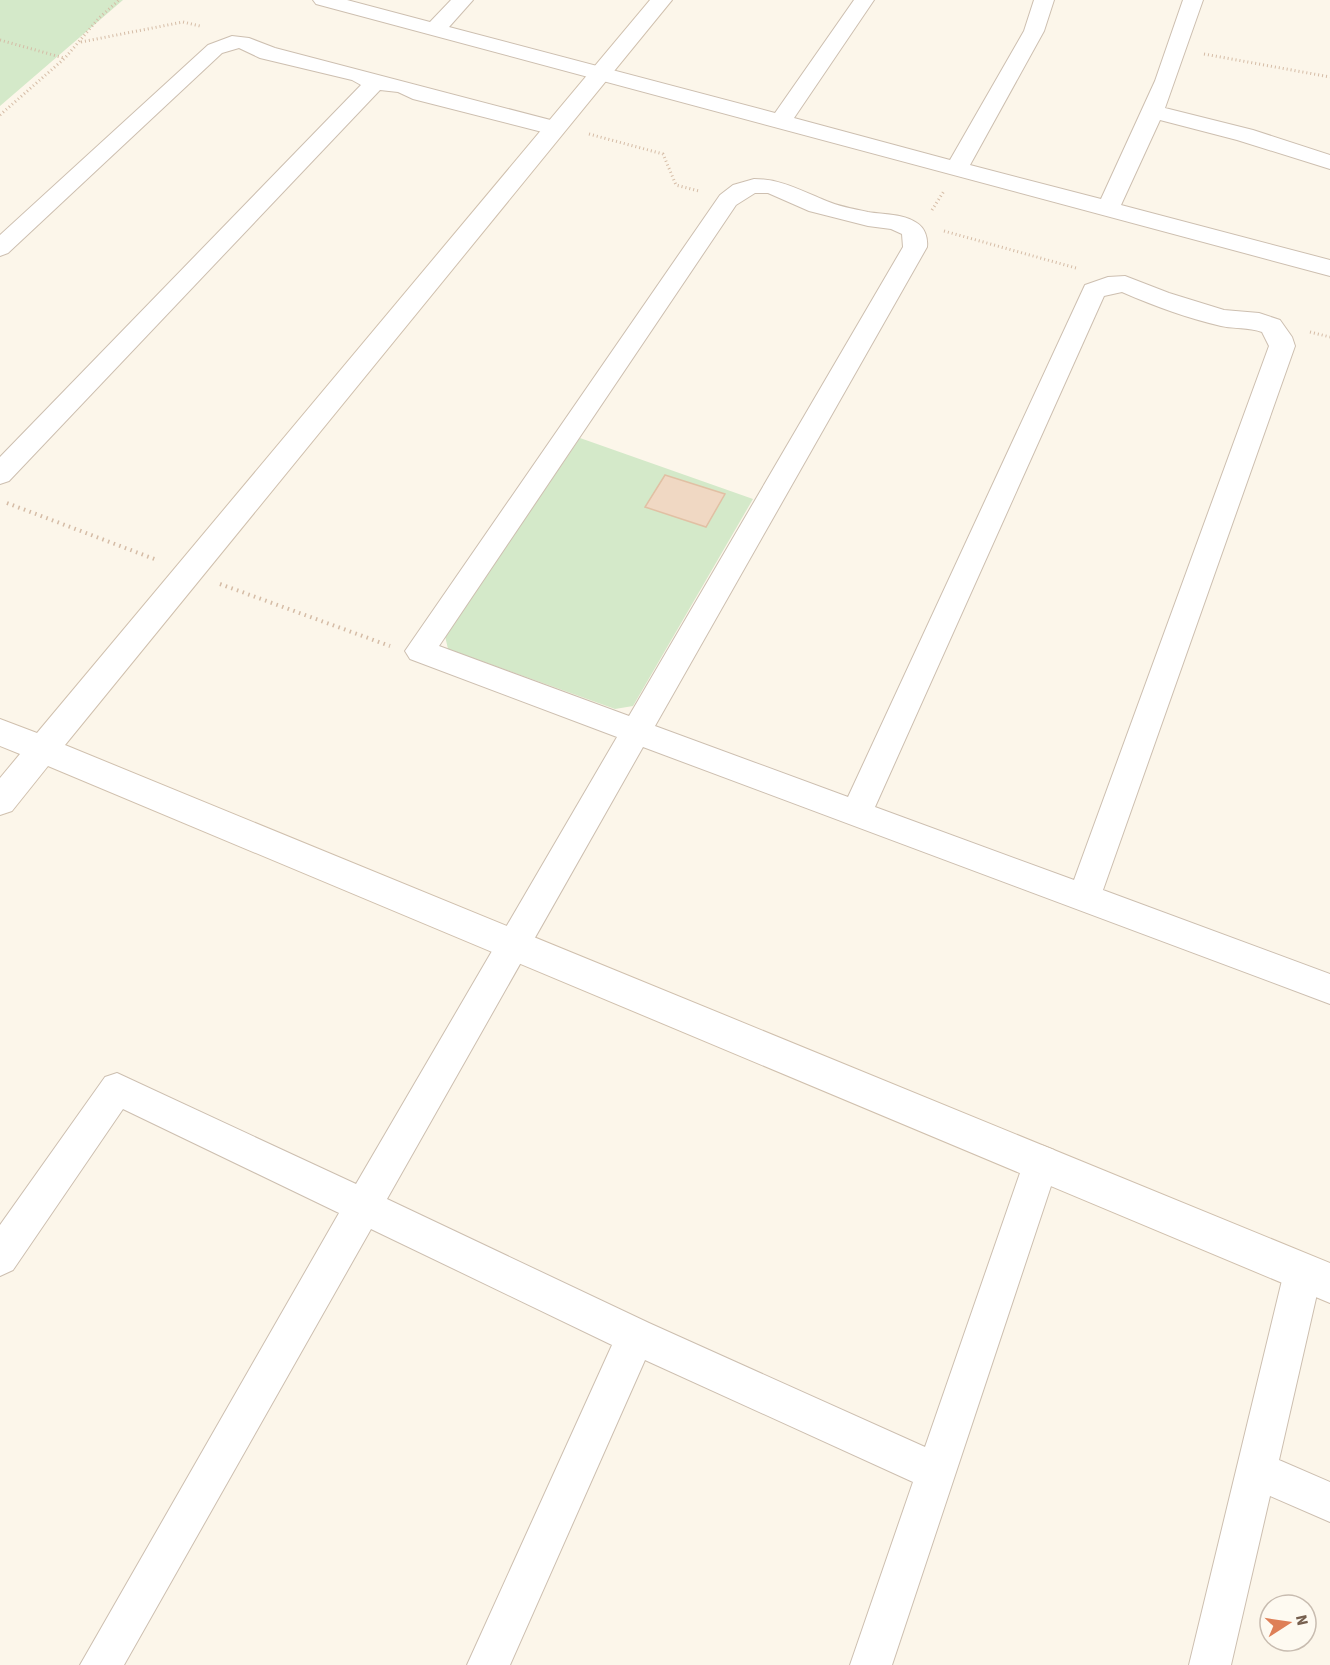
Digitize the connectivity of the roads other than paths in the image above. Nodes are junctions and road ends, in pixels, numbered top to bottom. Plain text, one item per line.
1 (323, 0) edge
2 (463, 0) edge
3 (661, 0) edge
4 (864, 0) edge
5 (1044, 0) edge
6 (1194, 0) edge
7 (435, 29) junction
8 (600, 74) junction
9 (375, 83) junction
10 (1155, 112) junction
11 (780, 121) junction
12 (554, 128) junction
13 (1330, 162) edge
14 (956, 170) junction
15 (1107, 210) junction
16 (0, 248) edge
17 (1330, 268) edge
18 (0, 474) edge
19 (0, 732) edge
20 (635, 732) junction
21 (42, 749) junction
22 (0, 801) edge
23 (857, 812) junction
24 (1084, 898) junction
25 (512, 945) junction
26 (1330, 989) edge
27 (1041, 1162) junction
28 (363, 1206) junction
29 (0, 1257) edge
30 (1317, 1277) edge
31 (636, 1336) junction
32 (1256, 1470) junction
33 (937, 1473) junction
34 (1330, 1502) edge
35 (100, 1665) edge
36 (488, 1665) edge
37 (871, 1665) edge
38 (1210, 1665) edge

1 - 7 street
2 - 7 street
3 - 8 street
4 - 11 street
5 - 14 street
6 - 10 street
7 - 8 street
8 - 11 street
8 - 12 street
9 - 12 street
9 - 16 street
9 - 18 street
10 - 13 street
10 - 15 street
11 - 14 street
12 - 21 street
14 - 15 street
15 - 17 street
19 - 21 street
20 - 20 street
20 - 23 street
20 - 25 street
21 - 22 street
21 - 25 street
23 - 24 street
23 - 24 street
24 - 26 street
25 - 27 street
25 - 28 street
27 - 30 street
27 - 33 street
28 - 29 street
28 - 31 street
28 - 35 street
30 - 32 street
31 - 33 street
31 - 36 street
32 - 34 street
32 - 38 street
33 - 37 street

